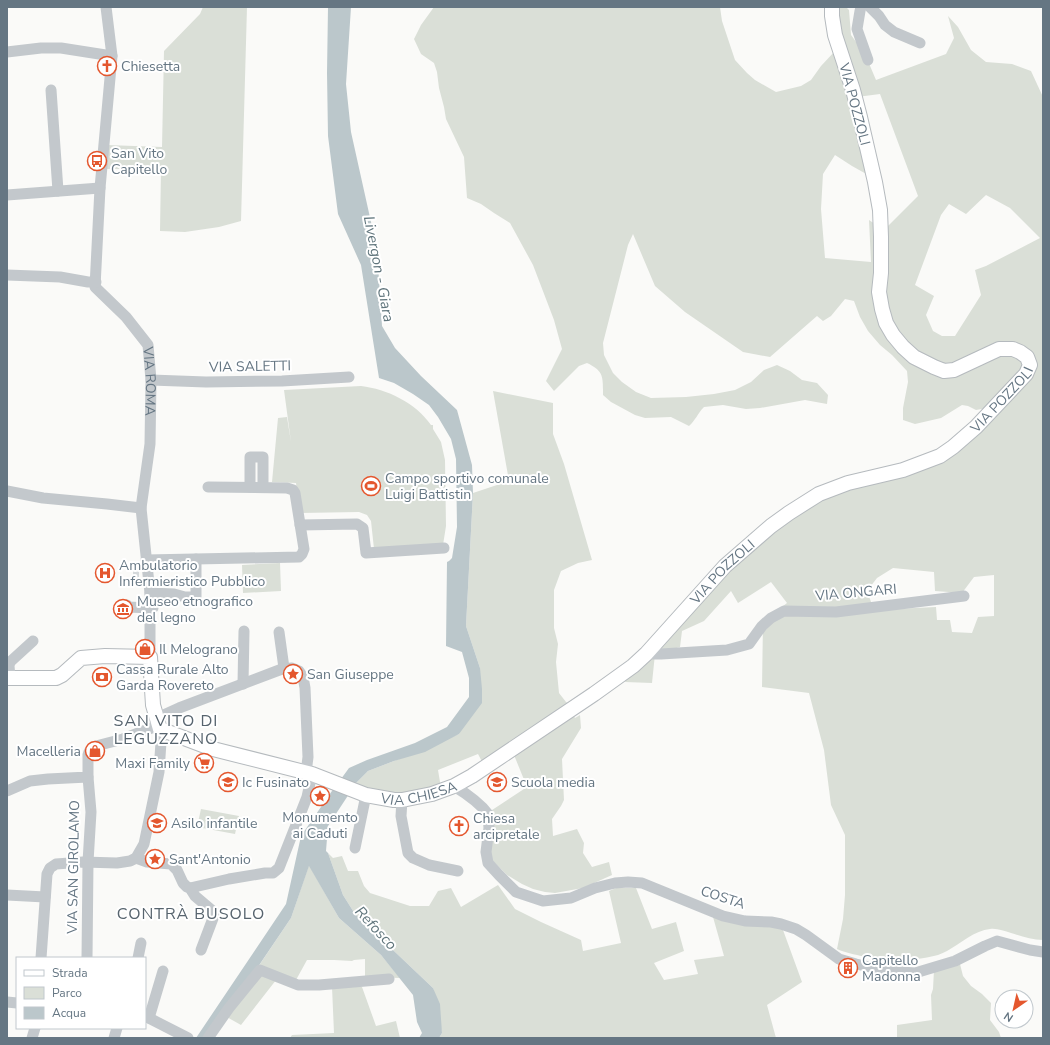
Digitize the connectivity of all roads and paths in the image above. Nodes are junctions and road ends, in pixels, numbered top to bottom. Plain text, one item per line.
1 (106, 7) edge
2 (832, 7) edge
3 (861, 7) edge
4 (870, 7) edge
5 (920, 43) dead end
6 (7, 52) edge
7 (112, 56) junction
8 (868, 60) dead end
9 (51, 90) dead end
10 (100, 188) junction
11 (58, 191) junction
12 (7, 195) edge
13 (7, 275) edge
14 (96, 284) junction
15 (349, 377) dead end
16 (152, 380) junction
17 (208, 487) dead end
18 (250, 487) junction
19 (263, 487) junction
20 (7, 491) edge
21 (141, 508) junction
22 (300, 525) junction
23 (444, 548) dead end
24 (196, 559) junction
25 (146, 560) junction
26 (150, 593) junction
27 (964, 596) dead end
28 (127, 605) dead end
29 (152, 608) junction
30 (244, 631) dead end
31 (279, 632) dead end
32 (33, 641) dead end
33 (646, 654) junction
34 (150, 657) junction
35 (284, 668) junction
36 (8, 678) edge
37 (243, 684) junction
38 (159, 724) junction
39 (309, 773) junction
40 (88, 777) junction
41 (454, 786) junction
42 (7, 791) edge
43 (366, 795) junction
44 (402, 800) junction
45 (355, 848) dead end
46 (136, 858) junction
47 (88, 862) junction
48 (458, 871) dead end
49 (190, 888) junction
50 (7, 895) edge
51 (45, 897) junction
52 (141, 943) dead end
53 (201, 950) dead end
54 (1043, 952) edge
55 (41, 957) edge
56 (87, 957) edge
57 (138, 957) edge
58 (163, 971) dead end
59 (389, 979) dead end
60 (147, 1017) edge
61 (188, 1038) edge
62 (208, 1038) edge

1 - 7 street
2 - 33 main road, VIA POZZOLI
3 - 8 street, VIA POZZOLI
4 - 5 street
6 - 7 street
7 - 10 street
9 - 11 street
10 - 11 street
10 - 14 street
11 - 12 street
13 - 14 street
14 - 16 street, VIA ROMA
15 - 16 street, VIA SALETTI
16 - 21 street, VIA ROMA
17 - 18 street
18 - 19 street
18 - 19 street
19 - 22 street
20 - 21 street
21 - 25 street, VIA ROMA
22 - 23 street
22 - 24 street
24 - 25 street
24 - 26 street
25 - 26 street, VIA ROMA
26 - 29 street, VIA ROMA
27 - 33 street, VIA ONGARI
28 - 29 street
29 - 34 street, VIA ROMA
30 - 37 street
31 - 35 street
32 - 36 street
33 - 41 main road, VIA CHIESA
34 - 36 main road
34 - 38 main road, VIA ROMA
35 - 37 street, VIA SAN GIROLAMO
35 - 39 street
37 - 38 street, VIA SAN GIROLAMO
38 - 39 main road, VIA CHIESA
38 - 40 street, VIA SAN GIROLAMO
38 - 46 street
39 - 43 main road, VIA CHIESA
39 - 49 street
40 - 42 street
40 - 47 street, VIA SAN GIROLAMO
41 - 44 main road, VIA CHIESA
41 - 54 street, COSTA
43 - 44 main road, VIA CHIESA
43 - 45 street
44 - 48 street
46 - 47 street
46 - 49 street
47 - 51 street
47 - 56 street, VIA SAN GIROLAMO
49 - 53 street
50 - 51 street
51 - 55 street
52 - 57 street
58 - 60 street
59 - 62 street
60 - 61 street

